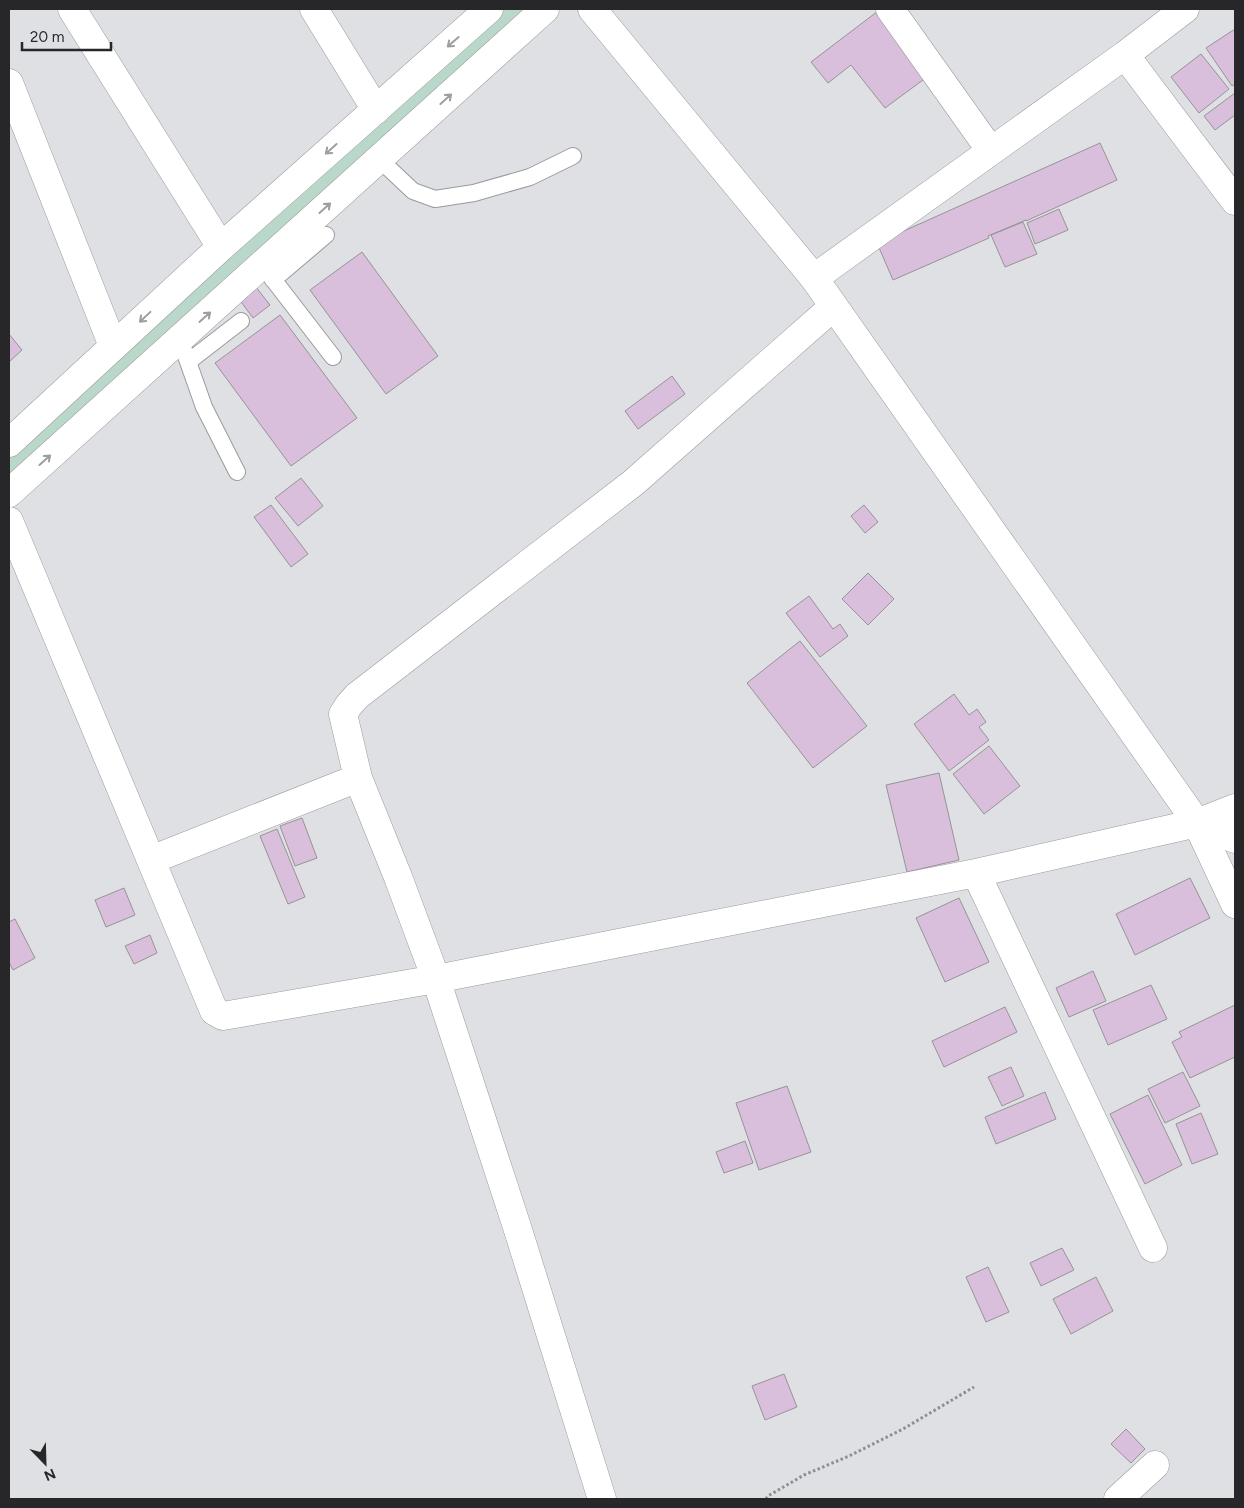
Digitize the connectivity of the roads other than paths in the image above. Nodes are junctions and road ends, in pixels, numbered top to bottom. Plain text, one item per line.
1 (72, 9) edge
2 (314, 9) edge
3 (489, 9) edge
4 (545, 9) edge
5 (592, 9) edge
6 (890, 9) edge
7 (1186, 9) edge
8 (1125, 55) junction
9 (9, 83) edge
10 (376, 110) junction
11 (991, 151) junction
12 (573, 156) dead end
13 (380, 159) junction
14 (1235, 201) edge
15 (326, 235) dead end
16 (222, 247) junction
17 (267, 273) junction
18 (814, 278) junction
19 (833, 307) junction
20 (241, 321) dead end
21 (113, 346) junction
22 (184, 350) junction
23 (333, 357) dead end
24 (9, 442) edge
25 (237, 472) dead end
26 (9, 493) edge
27 (9, 521) edge
28 (358, 778) junction
29 (1235, 808) edge
30 (1197, 823) junction
31 (1235, 838) edge
32 (151, 860) junction
33 (976, 873) junction
34 (1235, 904) edge
35 (436, 979) junction
36 (1154, 1248) dead end
37 (1155, 1465) dead end
38 (602, 1499) edge
39 (1118, 1499) edge

1 - 16 street
2 - 10 street
3 -> 10 street
13 -> 4 street
5 - 18 street
6 - 11 street
7 - 8 street
8 - 11 street
8 - 14 street
9 - 21 street
10 -> 16 street
11 - 18 street
12 - 13 lane
17 -> 13 street
15 - 17 lane
16 -> 21 street
22 -> 17 street
17 - 23 lane
18 - 19 street
19 - 28 street
19 - 30 street
20 - 22 lane
21 - 24 street
22 - 25 lane
26 -> 22 street
27 - 32 street
28 - 32 street
28 - 35 street
29 - 30 street
30 - 31 street
30 - 33 street
30 - 34 street
32 - 35 street
33 - 35 street
33 - 36 street
35 - 38 street
37 - 39 street

